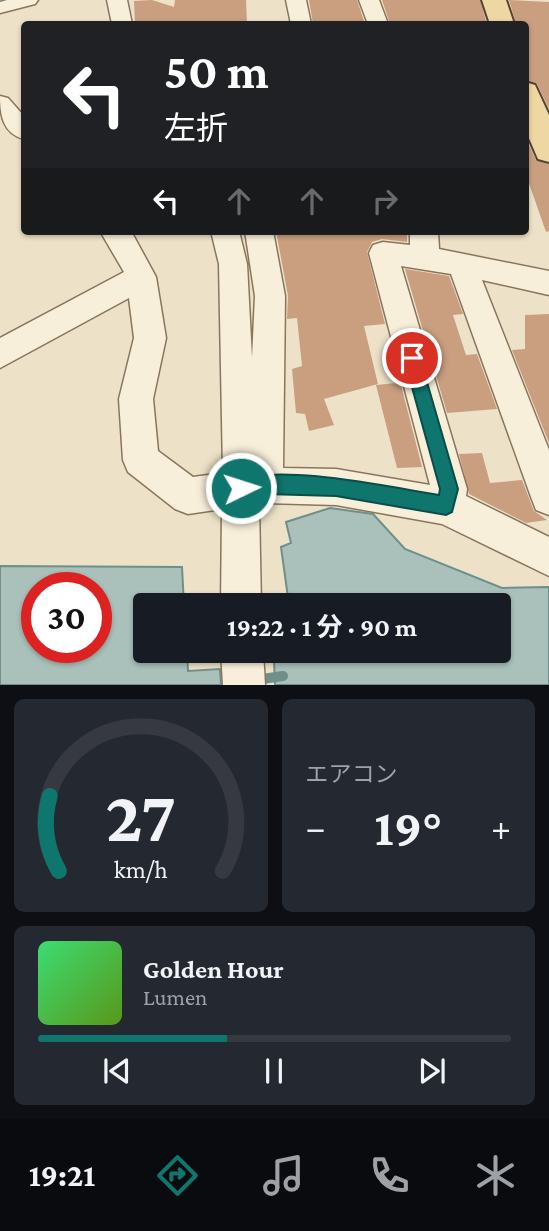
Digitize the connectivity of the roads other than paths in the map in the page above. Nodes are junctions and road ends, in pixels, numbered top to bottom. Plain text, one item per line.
1 (28, 0) edge
2 (117, 0) edge
3 (296, 0) edge
4 (369, 0) edge
5 (494, 0) edge
6 (3, 5) edge
7 (121, 21) edge
8 (300, 21) edge
9 (377, 21) edge
10 (501, 21) edge
11 (0, 103) edge
12 (529, 106) edge
13 (21, 128) edge
14 (539, 143) edge
15 (118, 235) edge
16 (226, 235) edge
17 (260, 235) edge
18 (424, 244) edge
19 (463, 265) junction
20 (141, 277) junction
21 (549, 283) edge
22 (0, 354) edge
23 (253, 486) junction
24 (549, 497) edge
25 (446, 506) junction
26 (549, 557) edge
27 (242, 593) edge
28 (243, 663) edge
29 (244, 685) edge

1 - 6 street
2 - 7 street
3 - 8 street
4 - 9 street
5 - 10 main road
11 - 13 street
12 - 14 main road
15 - 20 street
16 - 23 street
17 - 23 street
18 - 19 street
18 - 25 street
19 - 21 street
19 - 24 street
20 - 22 street
20 - 23 street
23 - 25 street
23 - 27 street
25 - 26 street
28 - 29 street

